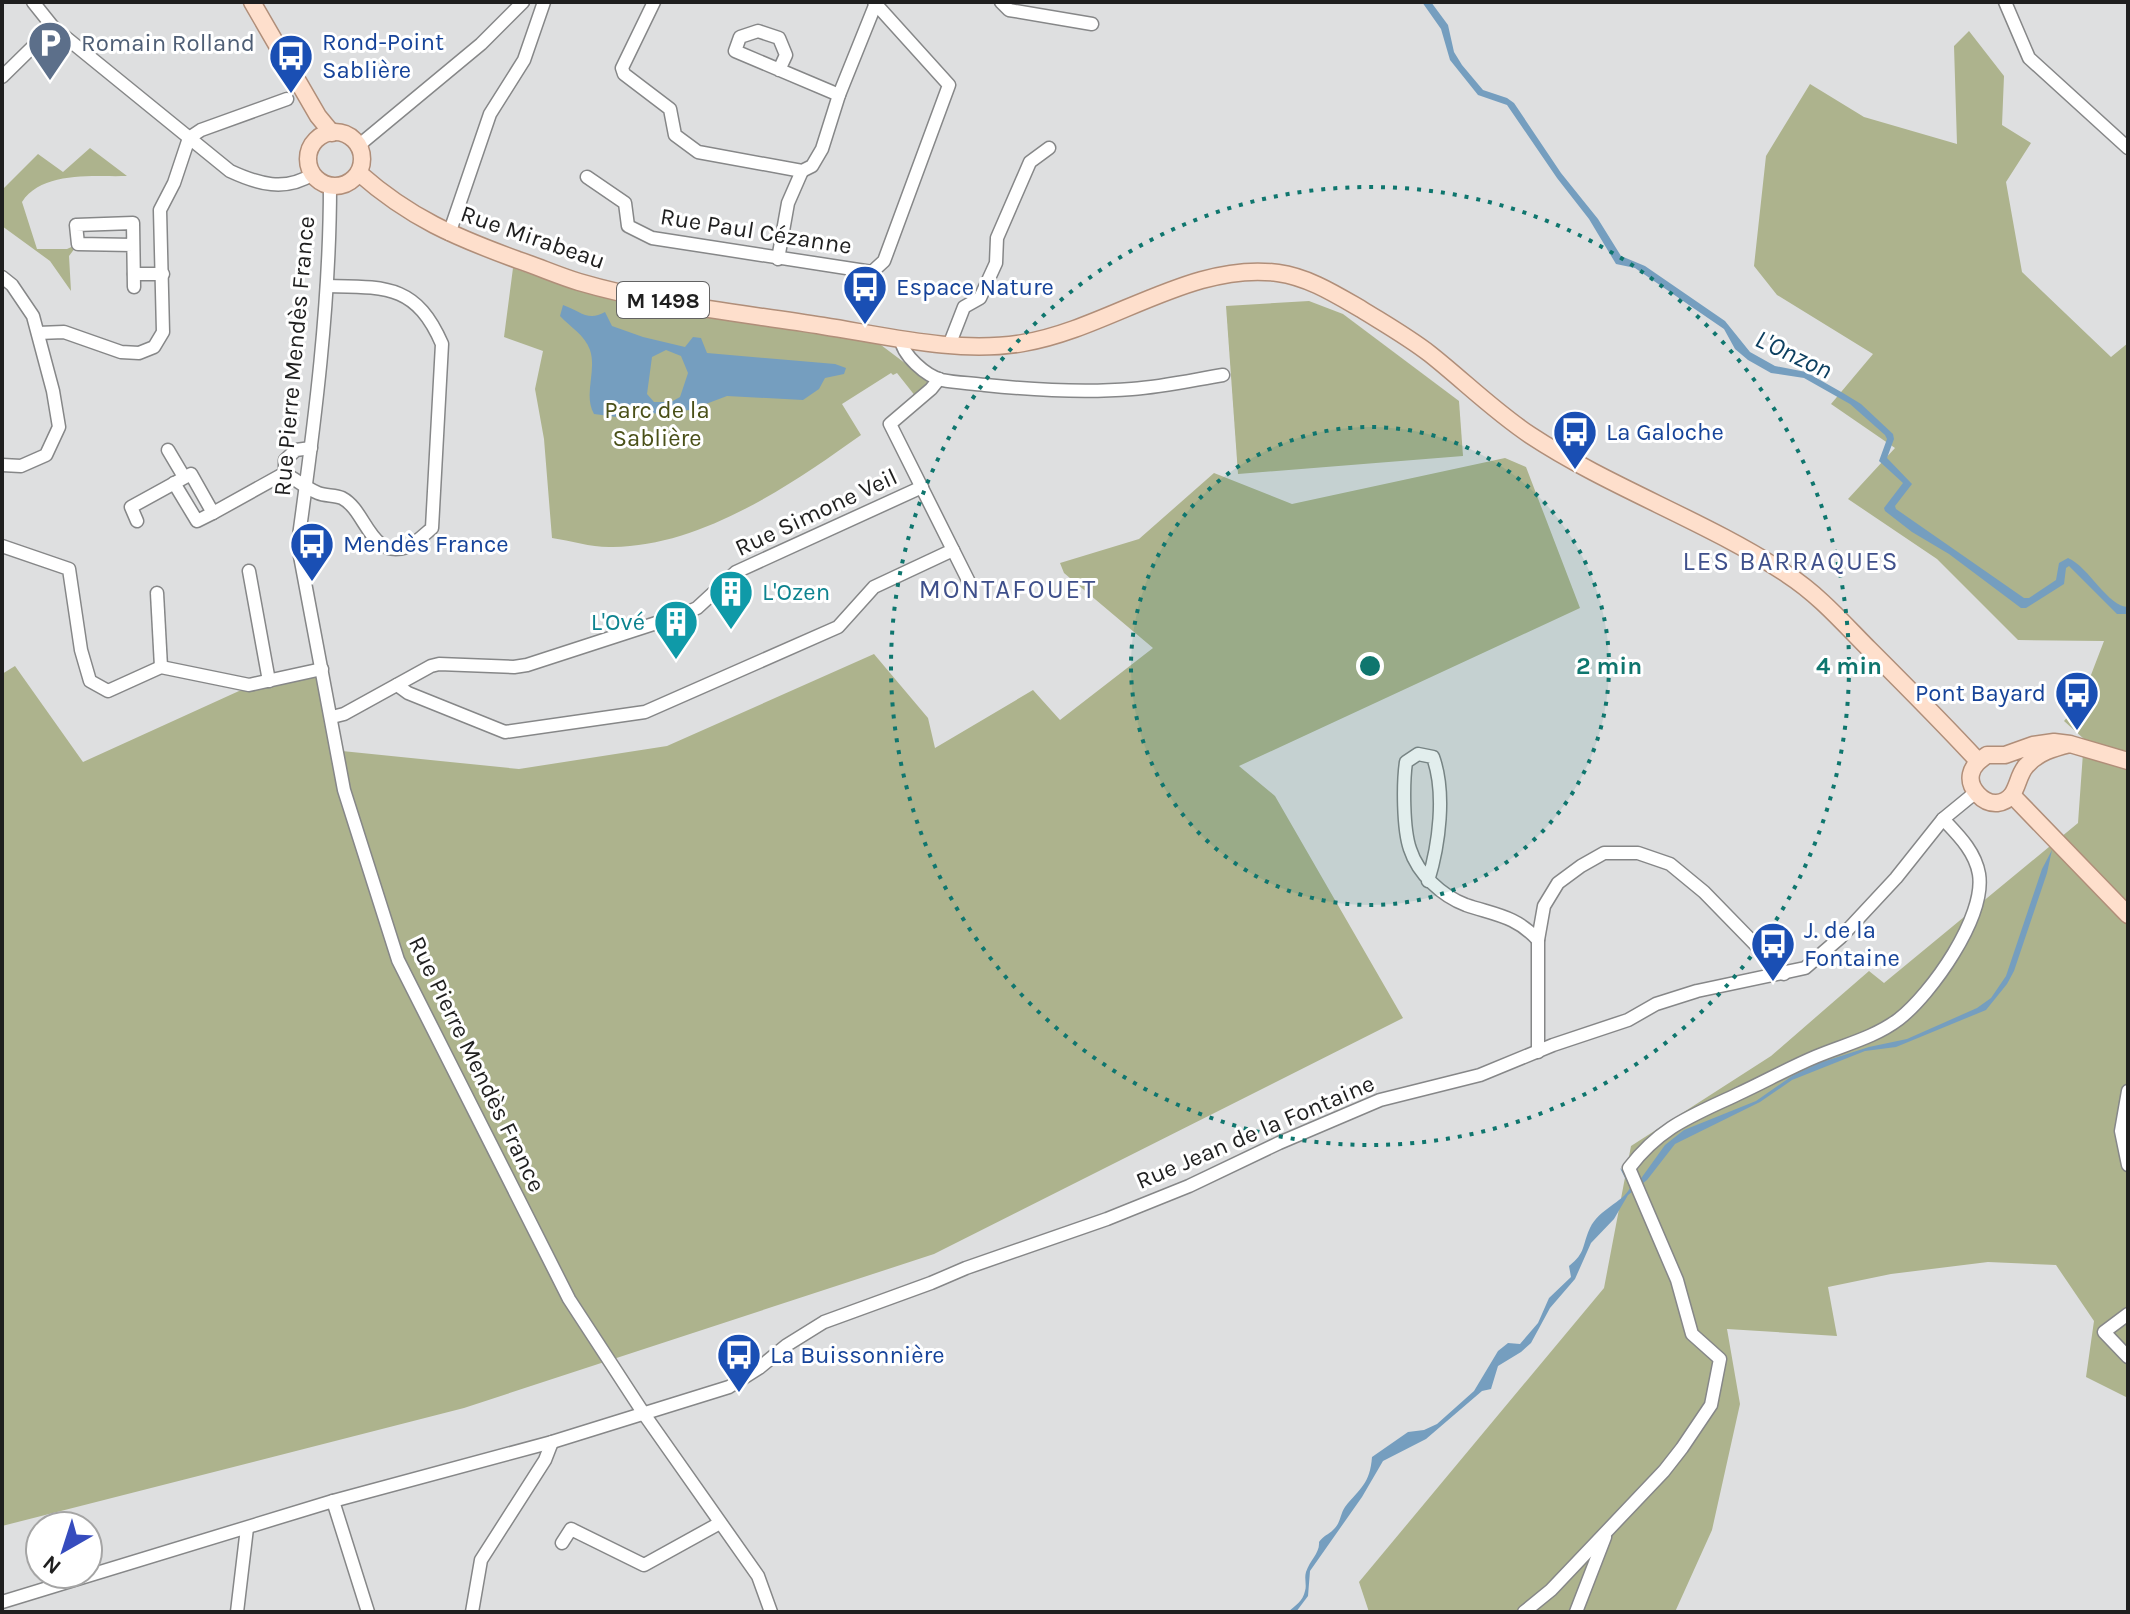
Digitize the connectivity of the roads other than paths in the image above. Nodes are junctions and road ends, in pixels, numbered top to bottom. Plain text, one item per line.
1 (33, 2) edge
2 (252, 2) edge
3 (523, 2) edge
4 (544, 2) edge
5 (654, 2) edge
6 (896, 2) edge
7 (1001, 2) edge
8 (2005, 2) edge
9 (879, 6) edge
10 (1092, 24) dead end
11 (53, 27) junction
12 (779, 70) dead end
13 (2, 77) edge
14 (839, 95) junction
15 (287, 99) dead end
16 (332, 133) junction
17 (189, 138) junction
18 (358, 146) junction
19 (1049, 148) dead end
20 (2128, 148) edge
21 (802, 171) junction
22 (359, 173) junction
23 (313, 174) junction
24 (587, 177) dead end
25 (330, 186) junction
26 (133, 223) junction
27 (161, 225) junction
28 (452, 228) junction
29 (133, 245) junction
30 (778, 259) junction
31 (163, 274) junction
32 (2, 277) edge
33 (327, 286) junction
34 (38, 333) junction
35 (901, 339) junction
36 (950, 343) junction
37 (1223, 375) dead end
38 (939, 379) junction
39 (311, 448) junction
40 (168, 450) dead end
41 (2, 465) edge
42 (285, 473) junction
43 (179, 480) junction
44 (306, 487) junction
45 (922, 487) junction
46 (213, 513) junction
47 (137, 521) dead end
48 (2, 546) edge
49 (953, 550) junction
50 (249, 571) dead end
51 (972, 588) dead end
52 (157, 593) dead end
53 (161, 667) junction
54 (322, 669) junction
55 (269, 681) junction
56 (397, 685) junction
57 (332, 717) junction
58 (2070, 744) junction
59 (2005, 755) junction
60 (1978, 761) junction
61 (2127, 761) edge
62 (2018, 776) junction
63 (1976, 792) junction
64 (2012, 795) junction
65 (1943, 819) junction
66 (1428, 881) junction
67 (2128, 915) edge
68 (1538, 940) junction
69 (1784, 974) junction
70 (1538, 1052) junction
71 (2128, 1091) edge
72 (2128, 1165) edge
73 (2128, 1314) edge
74 (2128, 1357) edge
75 (644, 1414) junction
76 (552, 1442) junction
77 (333, 1501) junction
78 (720, 1523) junction
79 (247, 1528) junction
80 (1608, 1531) junction
81 (562, 1543) dead end
82 (2, 1602) edge
83 (237, 1612) edge
84 (368, 1612) edge
85 (472, 1612) edge
86 (771, 1612) edge
87 (1524, 1612) edge
88 (1576, 1612) edge

1 - 11 street
2 - 16 main road
3 - 18 street
4 - 28 street
5 - 21 street
6 - 9 street
7 - 10 street
8 - 20 street
9 - 14 street
9 - 30 street, Rue Paul Cézanne
11 - 13 street
11 - 17 street
12 - 14 street
14 - 21 street
15 - 17 street
16 - 18 main road
16 - 23 main road
17 - 23 street
17 - 27 street
18 - 22 main road
19 - 36 street
21 - 30 street
22 - 25 main road
22 - 28 main road, Rue Mirabeau / M 1498
23 - 25 main road
24 - 30 street, Rue Paul Cézanne
25 - 33 street, Rue Pierre Mendès France
26 - 27 street
26 - 29 street
26 - 29 street
27 - 31 street
28 - 35 main road, Rue Mirabeau / M 1498
29 - 31 street
31 - 34 street
32 - 34 street
33 - 39 street, Rue Pierre Mendès France
33 - 44 street
34 - 41 street
35 - 36 main road, Rue Mirabeau / M 1498
35 - 38 street
36 - 60 main road, Rue Mirabeau / M 1498
37 - 38 street
38 - 45 street
39 - 42 street
39 - 44 street, Rue Pierre Mendès France
40 - 43 street
42 - 44 street
42 - 46 street
43 - 46 street
43 - 46 street
43 - 47 street
44 - 54 street, Rue Pierre Mendès France
45 - 49 street
45 - 56 street, Rue Simone Veil
48 - 53 street
49 - 51 street
49 - 56 street
50 - 55 street
52 - 53 street
53 - 55 street
54 - 55 street
54 - 57 street, Rue Pierre Mendès France
56 - 57 street, Rue Simone Veil
57 - 75 street, Rue Pierre Mendès France
58 - 59 main road
58 - 61 main road
58 - 62 main road
59 - 60 main road
59 - 62 main road
60 - 63 main road
62 - 64 main road
63 - 64 main road
63 - 65 street, Rue Jean de la Fontaine
64 - 67 main road
65 - 69 street, Rue Jean de la Fontaine
65 - 80 street
66 - 66 street
66 - 68 street
68 - 69 street
68 - 70 street
69 - 70 street, Rue Jean de la Fontaine
70 - 75 street, Rue Jean de la Fontaine
71 - 72 street
73 - 74 street
75 - 76 street, Rue Jean de la Fontaine
75 - 78 street, Rue Pierre Mendès France
76 - 77 street, Rue Jean de la Fontaine
76 - 85 street
77 - 79 street, Rue Jean de la Fontaine
77 - 84 street
78 - 81 street
78 - 86 street, Rue Pierre Mendès France
79 - 82 street, Rue Jean de la Fontaine
79 - 83 street
80 - 87 street
80 - 88 street

